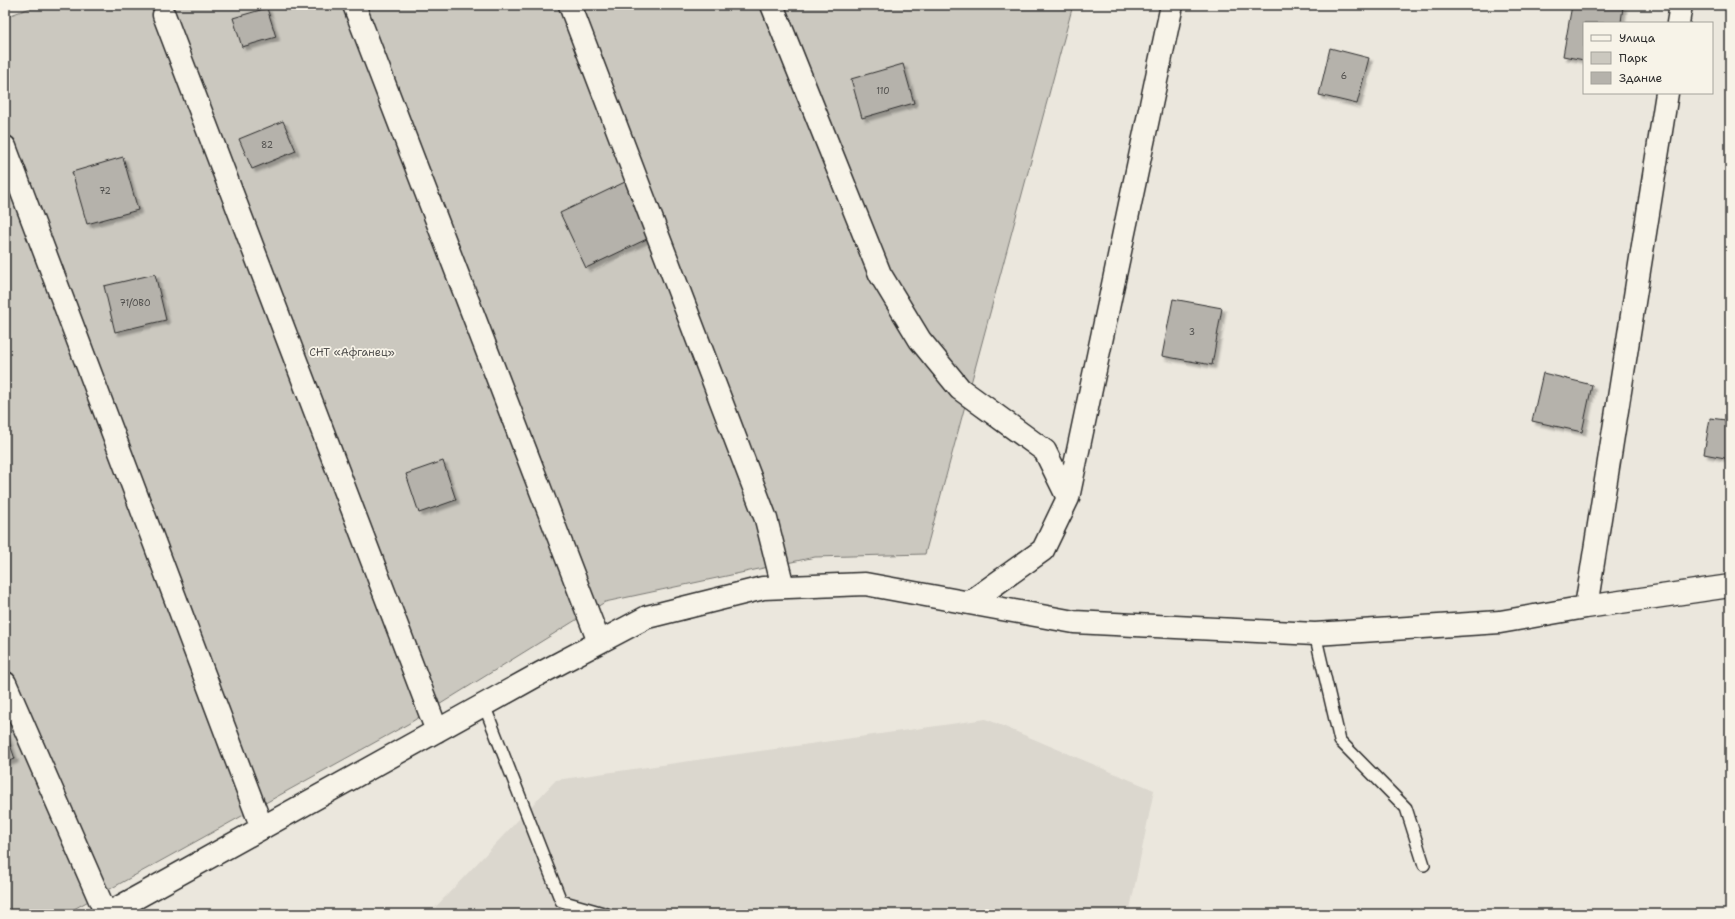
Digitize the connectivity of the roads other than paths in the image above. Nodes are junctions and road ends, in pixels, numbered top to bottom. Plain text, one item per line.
1 (354, 5) edge
2 (570, 5) edge
3 (772, 5) edge
4 (1172, 5) edge
5 (1680, 5) edge
6 (164, 15) dead end
7 (1678, 22) edge
8 (1667, 94) edge
9 (5, 147) edge
10 (1068, 498) junction
11 (1730, 586) edge
12 (783, 587) junction
13 (969, 603) junction
14 (1586, 607) junction
15 (1315, 634) junction
16 (599, 642) junction
17 (5, 683) edge
18 (484, 705) junction
19 (437, 731) junction
20 (262, 828) junction
21 (1424, 865) dead end
22 (106, 914) edge
23 (607, 914) edge

1 - 16 street
2 - 12 street
3 - 10 street
4 - 10 street
5 - 7 street
6 - 19 street
8 - 14 street
9 - 20 street
10 - 13 street
11 - 14 street
12 - 13 street
12 - 16 street
13 - 15 street
14 - 15 street
15 - 21 lane
16 - 18 street
17 - 22 street
18 - 19 street
18 - 23 lane
19 - 20 street
20 - 22 street

